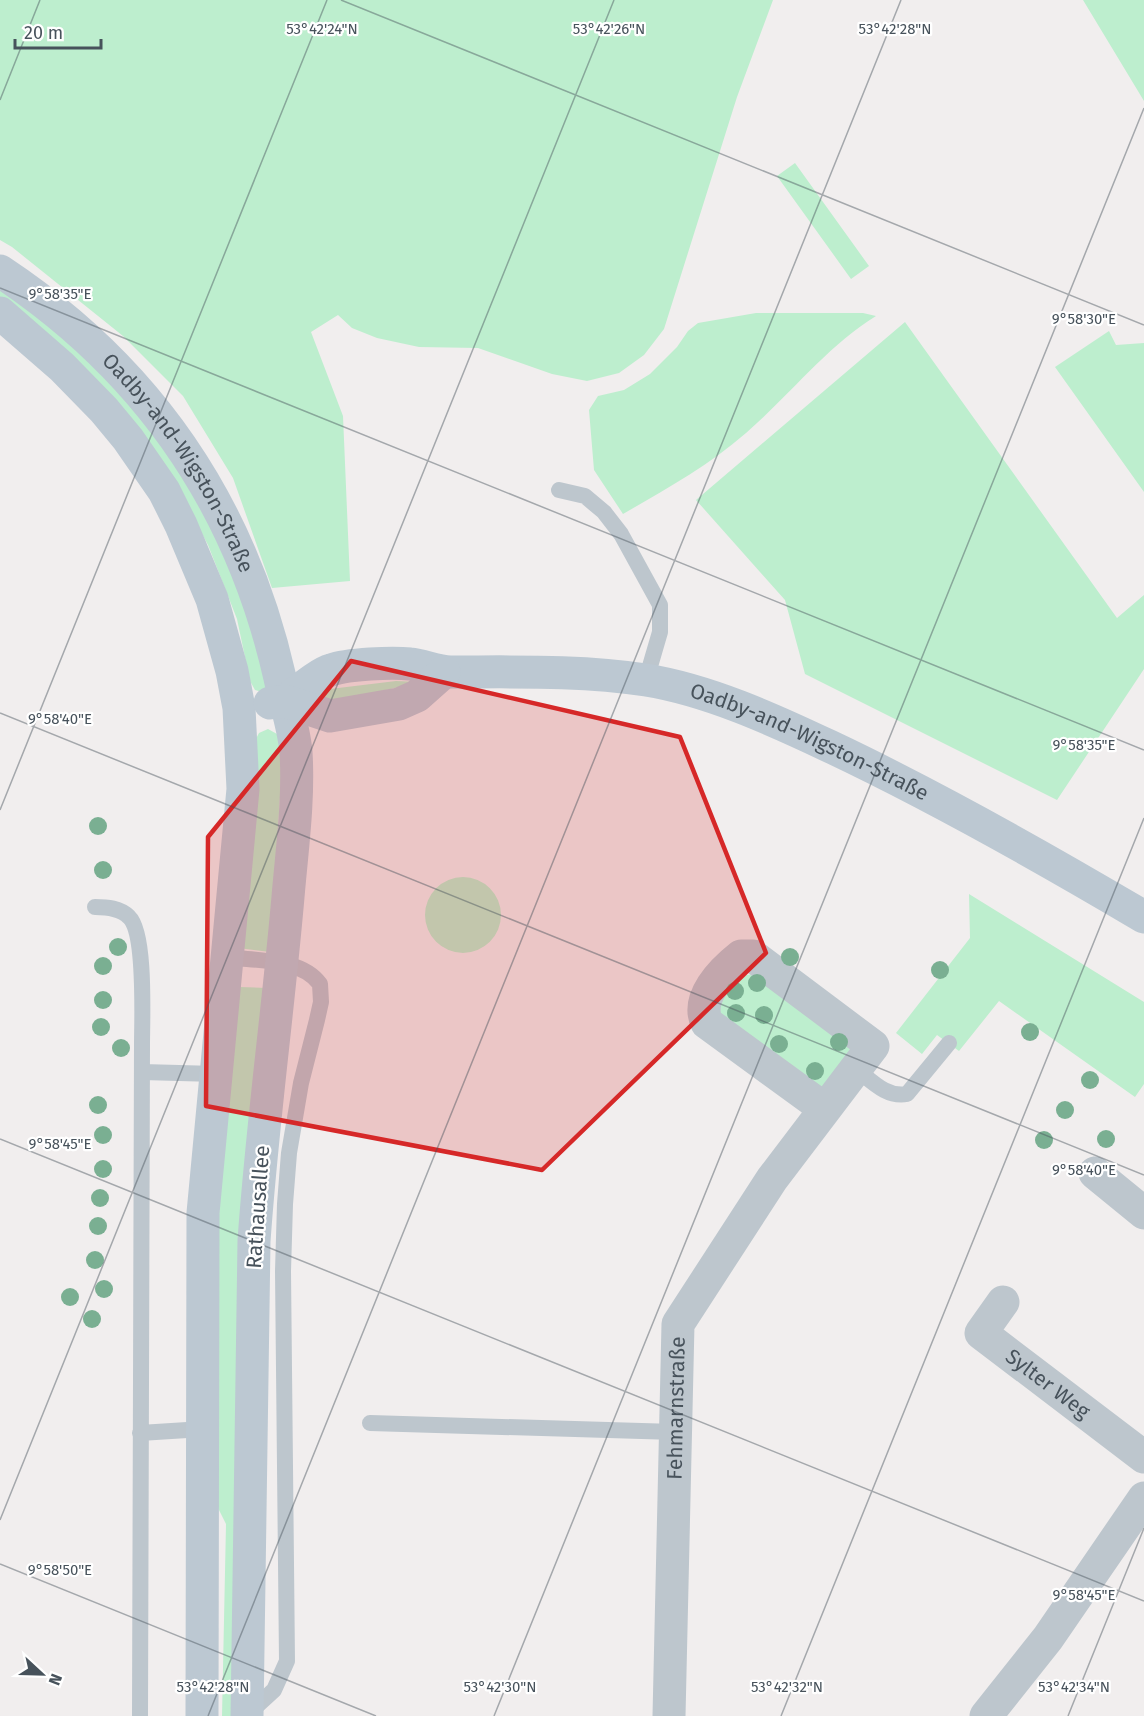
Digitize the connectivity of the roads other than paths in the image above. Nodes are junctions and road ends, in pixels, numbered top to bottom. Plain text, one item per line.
1 (0, 271) edge
2 (0, 313) edge
3 (559, 490) dead end
4 (444, 672) junction
5 (646, 680) junction
6 (285, 701) junction
7 (239, 708) junction
8 (95, 907) dead end
9 (1144, 916) edge
10 (227, 957) junction
11 (282, 964) junction
12 (949, 1043) dead end
13 (855, 1068) junction
14 (142, 1072) junction
15 (216, 1074) junction
16 (825, 1109) junction
17 (1095, 1173) dead end
18 (1144, 1213) edge
19 (1003, 1302) dead end
20 (370, 1423) dead end
21 (203, 1430) junction
22 (675, 1432) junction
23 (140, 1433) junction
24 (1144, 1457) edge
25 (1144, 1498) edge
26 (248, 1715) edge
27 (140, 1716) edge
28 (202, 1716) edge
29 (669, 1716) edge
30 (986, 1716) edge

1 - 6 main road, Oadby-and-Wigston-Straße
2 - 7 main road, Oadby-and-Wigston-Straße
3 - 5 lane
4 - 5 main road, Oadby-and-Wigston-Straße
4 - 6 main road, Oadby-and-Wigston-Straße
4 - 6 main road, Oadby-and-Wigston-Straße
5 - 9 main road, Oadby-and-Wigston-Straße
6 - 7 main road, Oadby-and-Wigston-Straße
6 - 11 main road, Rathausallee
7 - 10 main road
8 - 14 lane
10 - 11 lane
10 - 15 main road
11 - 26 main road, Rathausallee
11 - 26 lane
12 - 13 lane
13 - 16 street, Fehmarnstraße
13 - 16 street, Fehmarnstraße
14 - 15 lane
14 - 23 lane
15 - 21 main road
16 - 22 street, Fehmarnstraße
17 - 18 street
19 - 24 street, Sylter Weg
20 - 22 lane
21 - 23 lane
21 - 28 main road
22 - 29 street, Fehmarnstraße
23 - 27 lane
25 - 30 street

